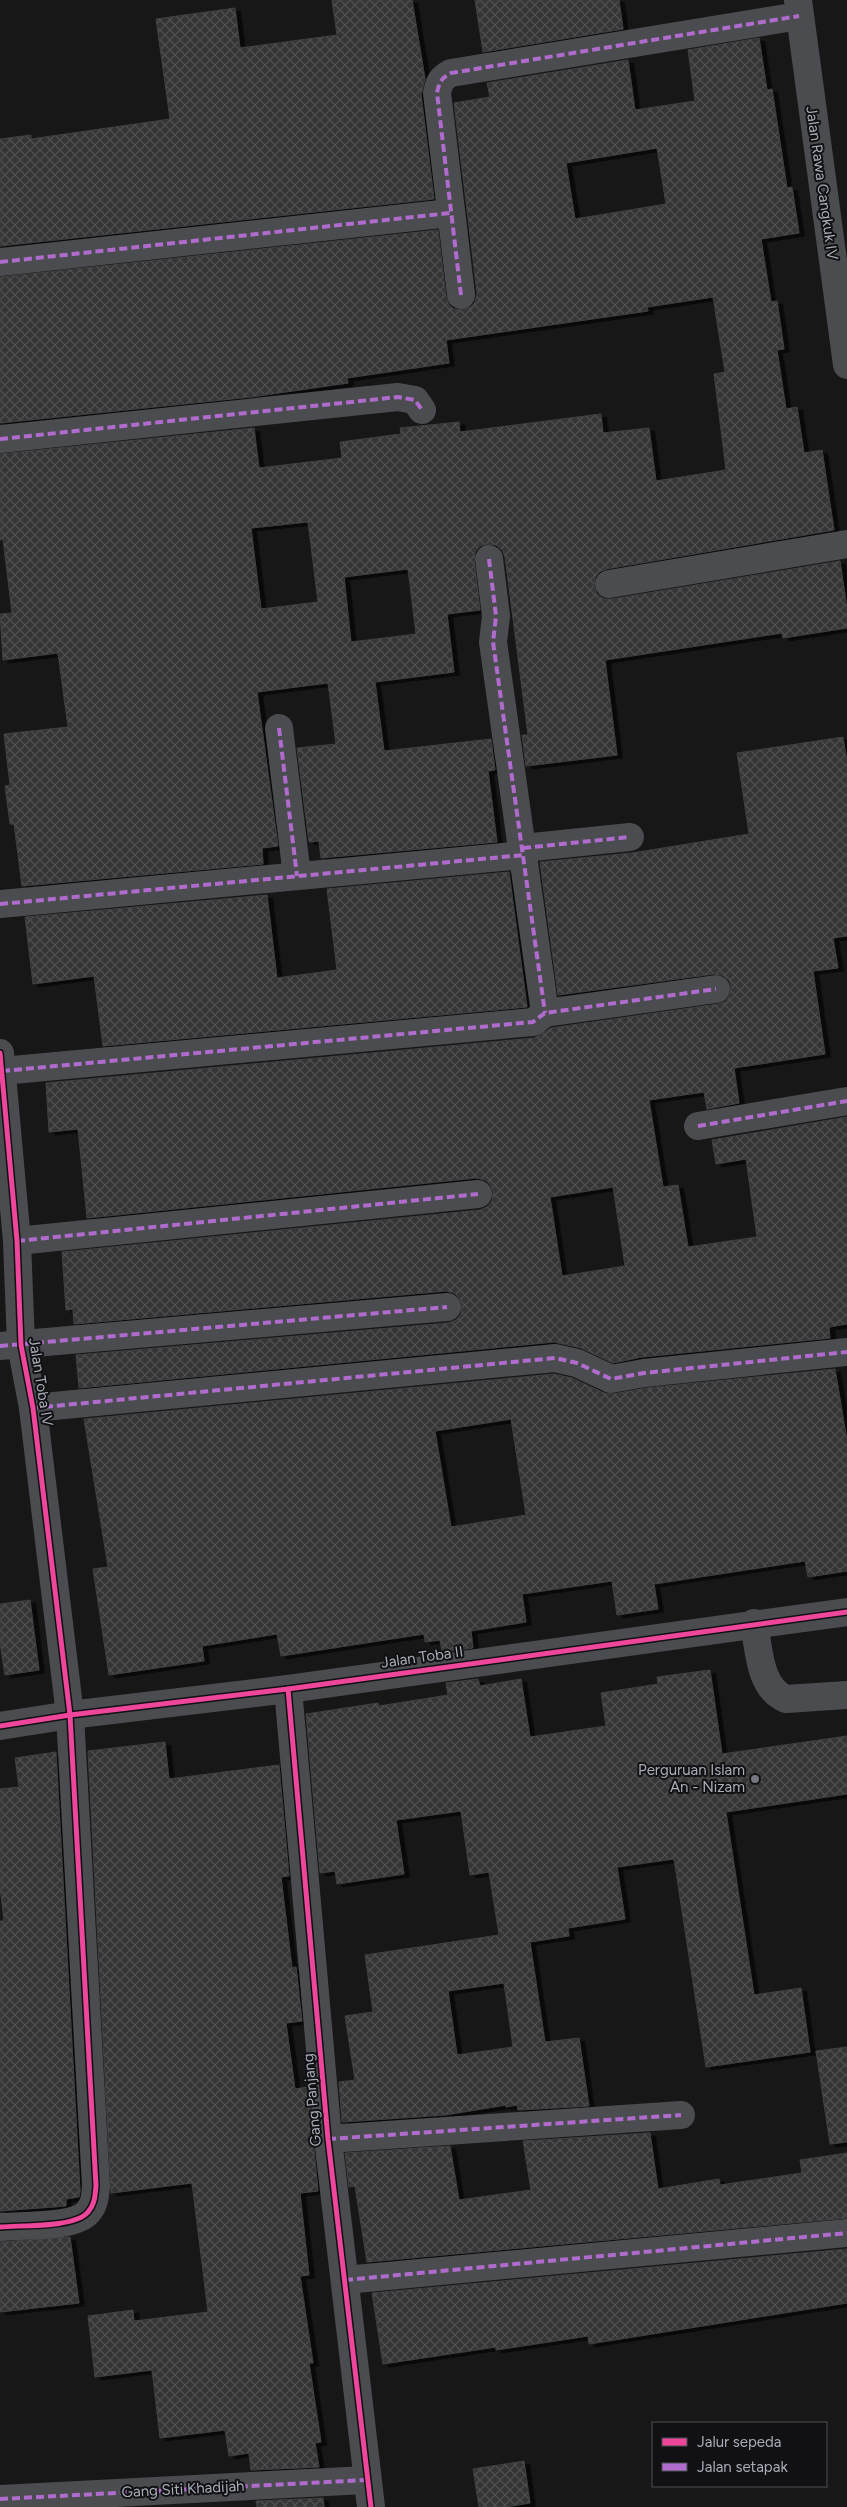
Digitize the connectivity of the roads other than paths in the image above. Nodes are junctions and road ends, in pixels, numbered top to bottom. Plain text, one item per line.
1 (799, 8) edge
2 (450, 213) junction
3 (0, 262) edge
4 (461, 295) dead end
5 (847, 365) edge
6 (422, 410) dead end
7 (0, 439) edge
8 (847, 544) edge
9 (489, 559) dead end
10 (609, 584) dead end
11 (279, 728) dead end
12 (630, 837) dead end
13 (524, 852) junction
14 (297, 876) junction
15 (0, 904) edge
16 (716, 989) dead end
17 (545, 1013) junction
18 (1, 1062) edge
19 (847, 1101) edge
20 (698, 1126) dead end
21 (478, 1194) dead end
22 (17, 1241) junction
23 (447, 1307) dead end
24 (10, 1346) edge
25 (847, 1352) edge
26 (34, 1408) junction
27 (847, 1612) edge
28 (754, 1623) junction
29 (288, 1689) junction
30 (847, 1695) edge
31 (70, 1715) junction
32 (0, 1726) edge
33 (681, 2115) dead end
34 (328, 2139) junction
35 (0, 2227) edge
36 (847, 2233) edge
37 (344, 2280) junction
38 (366, 2480) junction
39 (0, 2499) edge
40 (371, 2507) edge

1 - 2 street
1 - 5 street, Jalan Rawa Cangkuk IV
2 - 3 street
2 - 4 street
6 - 7 street
8 - 10 street
9 - 13 street
11 - 14 street
12 - 13 street
13 - 14 street
13 - 17 street
14 - 15 street
16 - 17 street
17 - 18 street
18 - 22 street, Jalan Toba IV
19 - 20 street
21 - 22 street
22 - 24 street, Jalan Toba IV
23 - 24 street
24 - 26 street, Jalan Toba IV
25 - 26 street
26 - 31 street, Jalan Toba IV
27 - 28 street, Jalan Toba II
28 - 29 street, Jalan Toba II
28 - 30 street
29 - 31 street, Jalan Toba II
29 - 34 street, Gang Panjang
31 - 32 street, Jalan Toba II
31 - 35 street, Jalan Toba IV
33 - 34 street
34 - 37 street, Gang Panjang
36 - 37 street
37 - 38 street, Gang Panjang
38 - 39 street, Gang Siti Khadijah
38 - 40 street, Gang Panjang

